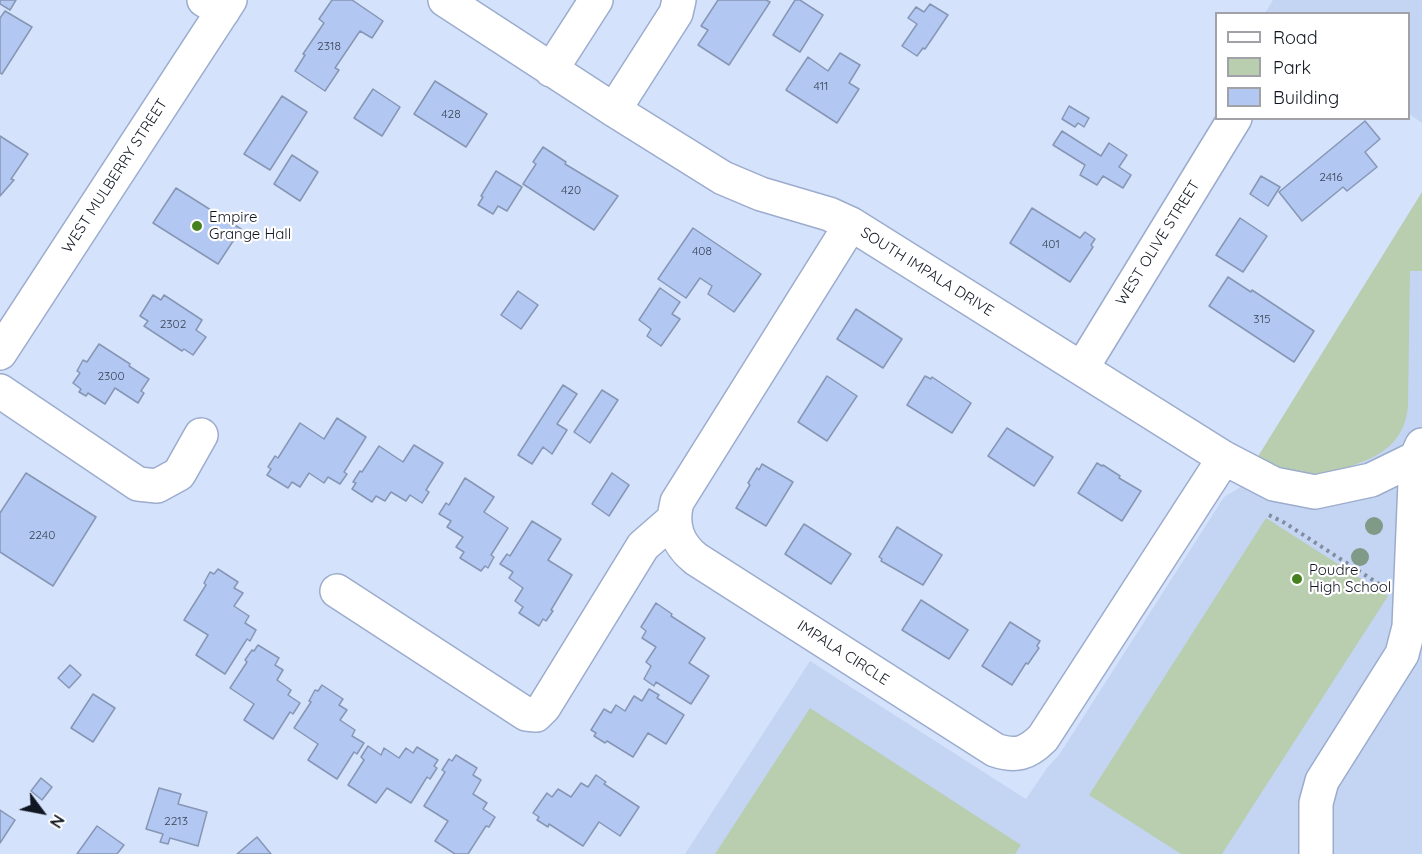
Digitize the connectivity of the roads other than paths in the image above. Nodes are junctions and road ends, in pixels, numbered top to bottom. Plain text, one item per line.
1 (445, 0) edge
2 (596, 0) edge
3 (679, 0) edge
4 (219, 4) edge
5 (551, 70) junction
6 (614, 110) junction
7 (1234, 120) edge
8 (851, 224) junction
9 (0, 353) edge
10 (1082, 368) junction
11 (0, 391) edge
12 (201, 435) dead end
13 (1420, 454) edge
14 (1224, 458) junction
15 (674, 519) junction
16 (337, 591) dead end
17 (1316, 854) edge

1 - 5 street, SOUTH IMPALA DRIVE
2 - 5 street
3 - 6 street
4 - 9 street, WEST MULBERRY STREET
5 - 6 street, SOUTH IMPALA DRIVE
6 - 8 street, SOUTH IMPALA DRIVE
7 - 10 street, WEST OLIVE STREET
8 - 10 street, SOUTH IMPALA DRIVE
8 - 15 street
10 - 14 street, SOUTH IMPALA DRIVE
11 - 12 street
13 - 14 street, SOUTH IMPALA DRIVE
13 - 17 street
14 - 15 street, IMPALA CIRCLE
15 - 16 street

